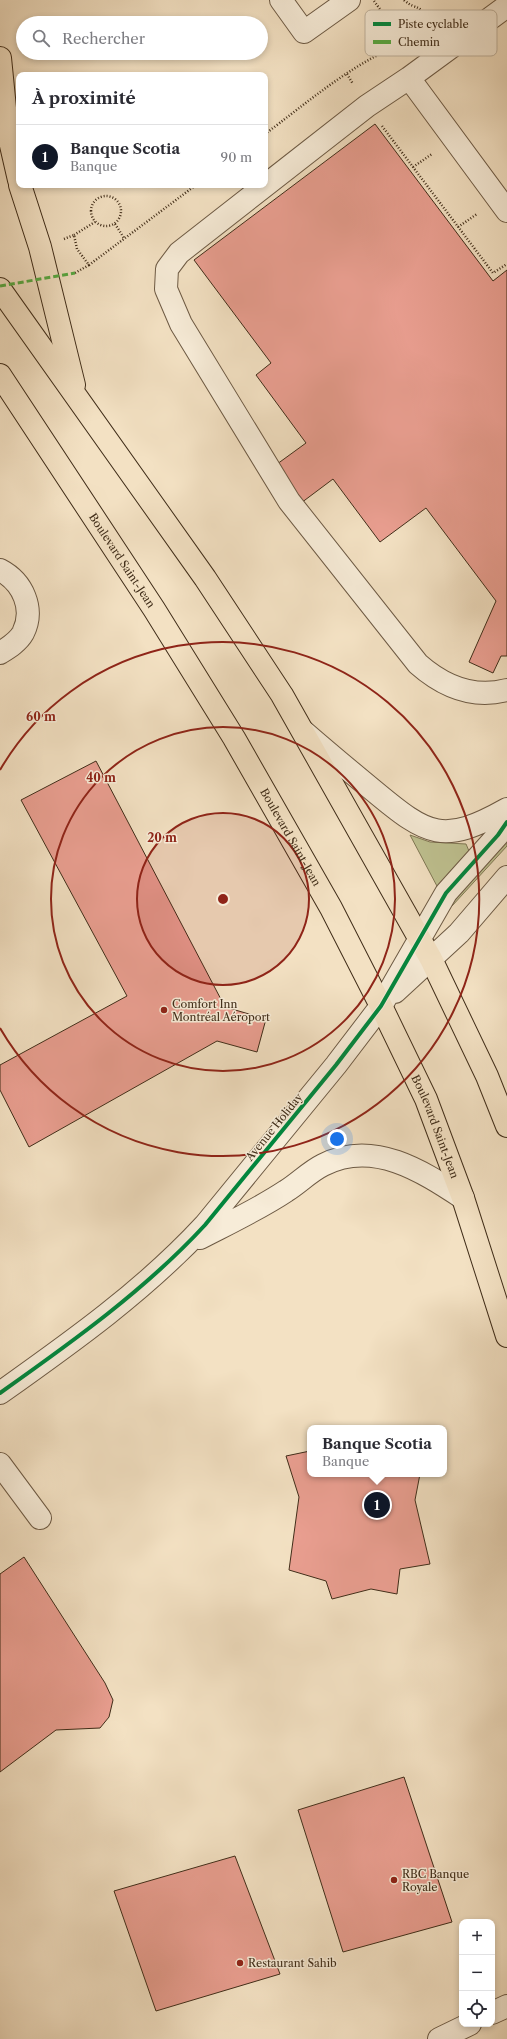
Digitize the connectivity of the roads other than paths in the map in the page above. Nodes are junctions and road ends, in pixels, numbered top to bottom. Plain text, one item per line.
1 (281, 0) edge
2 (349, 0) edge
3 (507, 6) edge
4 (497, 13) edge
5 (439, 56) edge
6 (0, 58) edge
7 (409, 78) junction
8 (16, 168) edge
9 (268, 183) edge
10 (21, 188) edge
11 (262, 188) edge
12 (507, 211) edge
13 (0, 289) edge
14 (0, 375) edge
15 (76, 396) junction
16 (0, 570) edge
17 (0, 654) edge
18 (507, 690) edge
19 (304, 732) junction
20 (507, 809) edge
21 (507, 822) edge
22 (507, 877) edge
23 (419, 937) junction
24 (431, 959) junction
25 (381, 1006) junction
26 (507, 1126) edge
27 (463, 1198) junction
28 (185, 1246) junction
29 (507, 1336) edge
30 (0, 1394) edge
31 (0, 1464) edge
32 (40, 1518) dead end
33 (507, 2006) edge
34 (495, 2012) edge
35 (464, 2027) edge
36 (439, 2039) edge

1 - 2 street
3 - 4 street
5 - 7 street
6 - 8 main road
7 - 9 street
7 - 12 street
10 - 15 main road
11 - 18 street
13 - 15 main road
14 - 25 main road, Boulevard Saint-Jean
15 - 19 main road
16 - 17 street
19 - 20 street
19 - 23 main road
21 - 23 street, Avenue Holiday
22 - 24 street, Avenue Holiday
23 - 24 main road
23 - 25 street, Avenue Holiday
24 - 25 street, Avenue Holiday
24 - 26 main road
25 - 27 main road, Boulevard Saint-Jean
25 - 28 street, Avenue Holiday
27 - 28 street
27 - 29 main road, Boulevard Saint-Jean
28 - 30 street, Avenue Holiday
31 - 32 street
33 - 34 street
35 - 36 street

